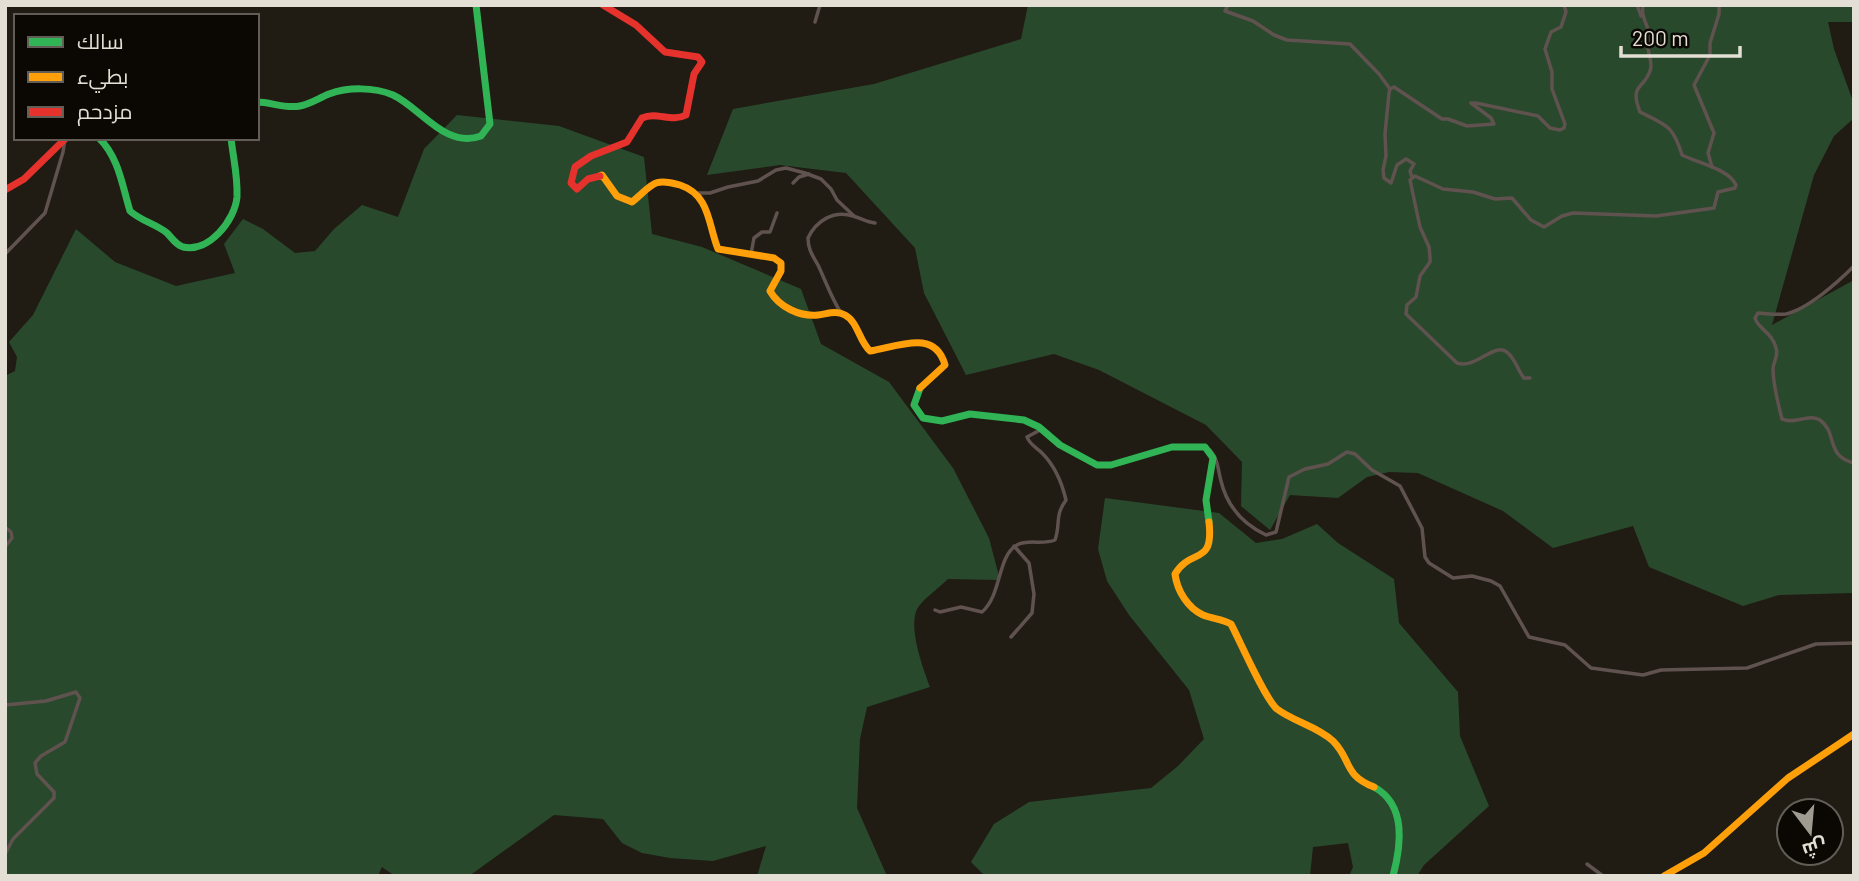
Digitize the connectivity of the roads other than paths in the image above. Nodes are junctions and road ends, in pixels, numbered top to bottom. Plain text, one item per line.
1 (476, 5) edge
2 (603, 5) edge
3 (820, 5) edge
4 (1228, 5) edge
5 (1564, 5) edge
6 (1637, 5) edge
7 (1643, 5) edge
8 (1719, 5) edge
9 (815, 22) dead end
10 (1650, 33) junction
11 (1390, 89) junction
12 (259, 102) edge
13 (64, 140) edge
14 (65, 140) edge
15 (101, 140) edge
16 (231, 140) edge
17 (53, 148) junction
18 (63, 152) junction
19 (1713, 169) junction
20 (811, 174) junction
21 (1412, 177) junction
22 (793, 183) dead end
23 (5, 190) edge
24 (697, 193) junction
25 (777, 213) dead end
26 (854, 216) junction
27 (874, 223) dead end
28 (5, 254) edge
29 (751, 254) junction
30 (1854, 266) edge
31 (841, 313) junction
32 (1530, 378) dead end
33 (1042, 429) junction
34 (1210, 450) junction
35 (1854, 463) edge
36 (5, 527) edge
37 (1014, 546) junction
38 (5, 547) edge
39 (935, 610) dead end
40 (1012, 637) dead end
41 (1854, 643) edge
42 (5, 705) edge
43 (1854, 734) edge
44 (5, 853) edge
45 (1587, 864) dead end
46 (1393, 876) edge
47 (1603, 876) edge
48 (1664, 876) edge

1 - 12 street
2 - 24 street
3 - 9 street
4 - 11 street
5 - 11 street
6 - 10 street
7 - 10 street
8 - 19 street
10 - 19 street
11 - 21 street
13 - 17 street
14 - 18 street
15 - 16 street
17 - 18 street
17 - 23 street
18 - 28 street
19 - 21 street
20 - 22 street
20 - 24 street
20 - 26 street
21 - 32 street
24 - 29 street
25 - 29 street
26 - 27 street
26 - 31 street
29 - 31 street
30 - 35 street
31 - 33 street
33 - 34 street
33 - 37 street
34 - 41 street
34 - 46 street
36 - 38 street
37 - 39 street
37 - 40 street
42 - 44 street
43 - 48 street
45 - 47 street

